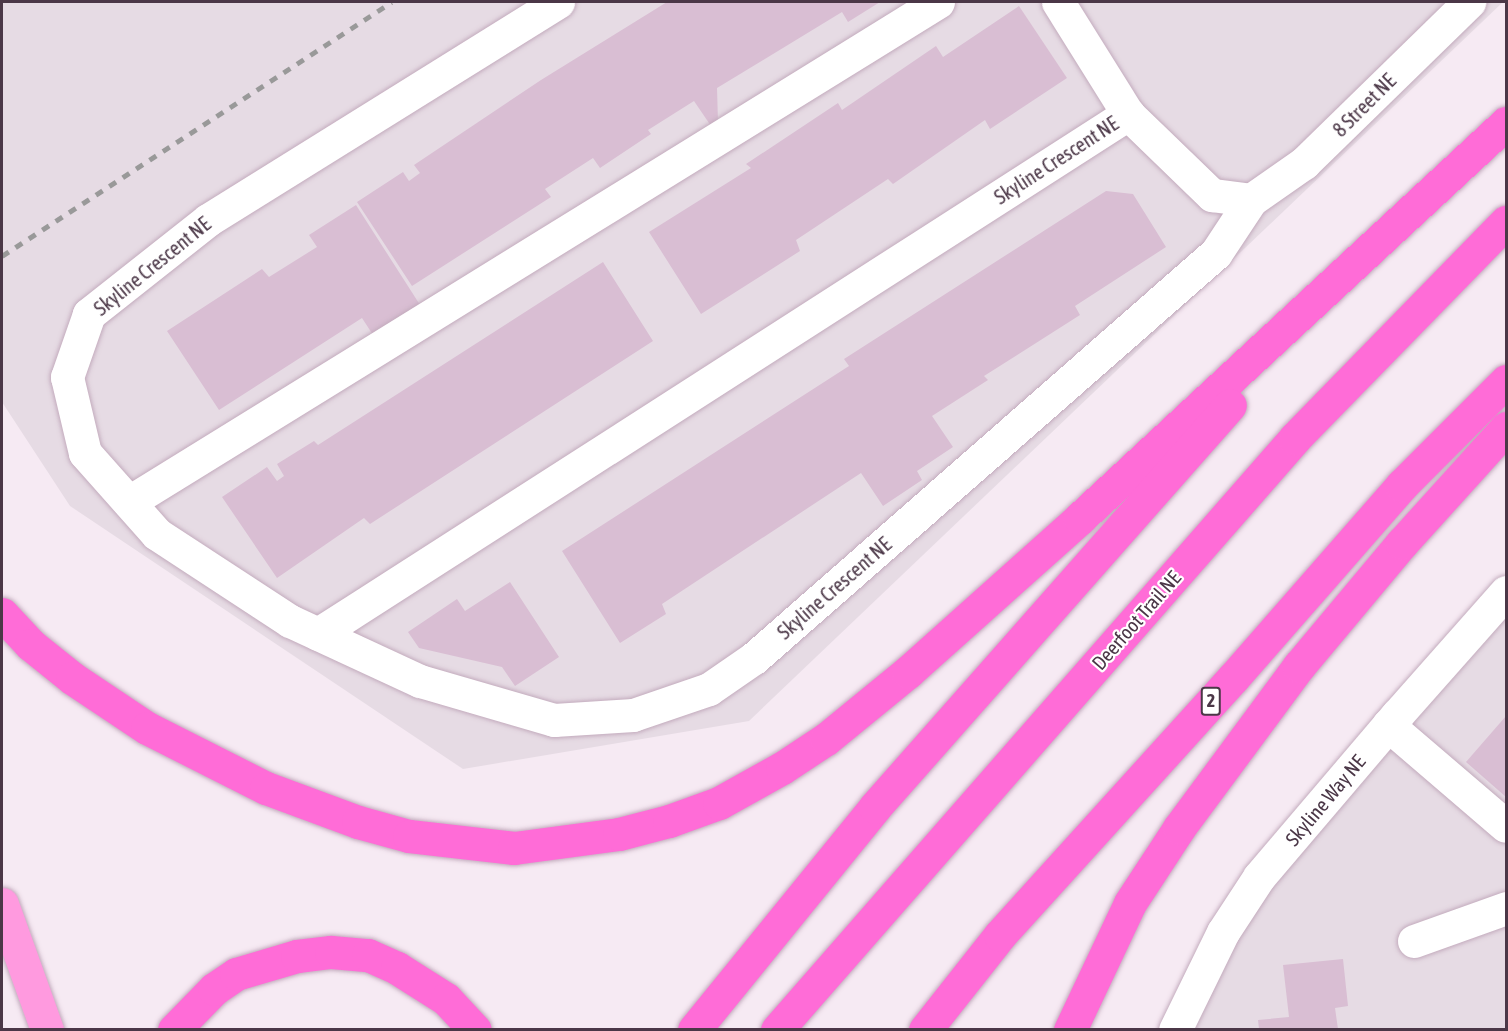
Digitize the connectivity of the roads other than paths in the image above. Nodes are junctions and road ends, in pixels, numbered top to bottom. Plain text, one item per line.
1 (558, 2) edge
2 (938, 2) edge
3 (1058, 2) edge
4 (1469, 2) edge
5 (1128, 114) junction
6 (1506, 123) edge
7 (1506, 131) edge
8 (1251, 200) junction
9 (1506, 222) edge
10 (1506, 381) edge
11 (1506, 428) edge
12 (129, 502) junction
13 (1506, 592) edge
14 (2, 614) edge
15 (318, 634) junction
16 (1388, 725) junction
17 (1506, 826) edge
18 (2, 904) edge
19 (1506, 908) edge
20 (1414, 941) dead end
21 (47, 1029) edge
22 (174, 1029) edge
23 (475, 1029) edge
24 (694, 1029) edge
25 (777, 1029) edge
26 (925, 1029) edge
27 (1070, 1029) edge
28 (1175, 1029) edge

1 - 12 street, Skyline Crescent NE
2 - 12 street
3 - 5 street
4 - 8 street, 8 Street NE
5 - 8 street
5 - 15 street, Skyline Crescent NE
6 - 14 highway
7 - 24 highway
8 - 15 street, Skyline Crescent NE
9 - 25 highway, Deerfoot Trail NE
10 - 26 highway, 2
11 - 27 highway
12 - 15 street, Skyline Crescent NE
13 - 16 street, Skyline Way NE
16 - 17 street
16 - 28 street, Skyline Way NE
18 - 21 main road
19 - 20 street
22 - 23 highway

